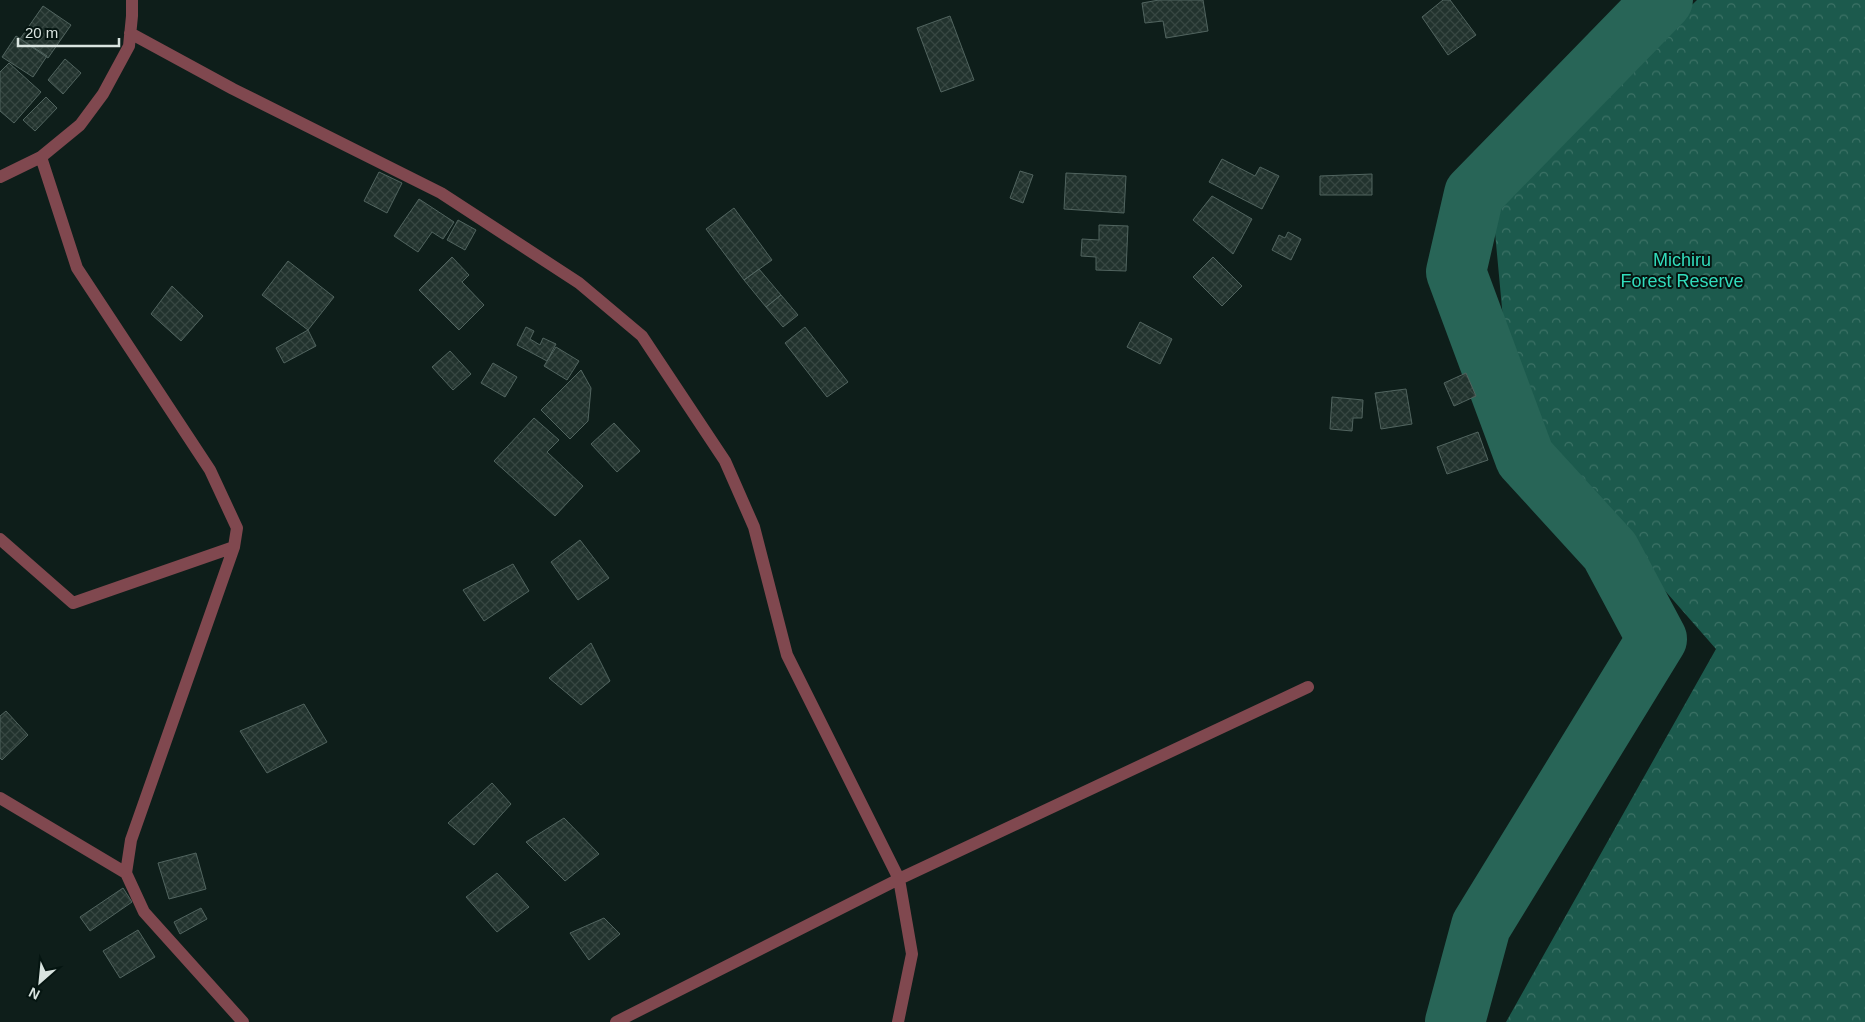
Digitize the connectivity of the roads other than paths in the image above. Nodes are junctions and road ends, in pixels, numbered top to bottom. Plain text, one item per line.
1 (132, 0) edge
2 (130, 33) junction
3 (41, 157) junction
4 (0, 177) edge
5 (0, 539) edge
6 (234, 547) junction
7 (1308, 687) dead end
8 (0, 798) edge
9 (126, 873) junction
10 (899, 879) junction
11 (243, 1022) edge
12 (616, 1022) edge
13 (898, 1022) edge

1 - 2 street
2 - 3 street
2 - 10 street
3 - 4 street
3 - 6 street
5 - 6 street
6 - 9 street
7 - 10 street
8 - 9 street
9 - 11 street
10 - 12 street
10 - 13 street

